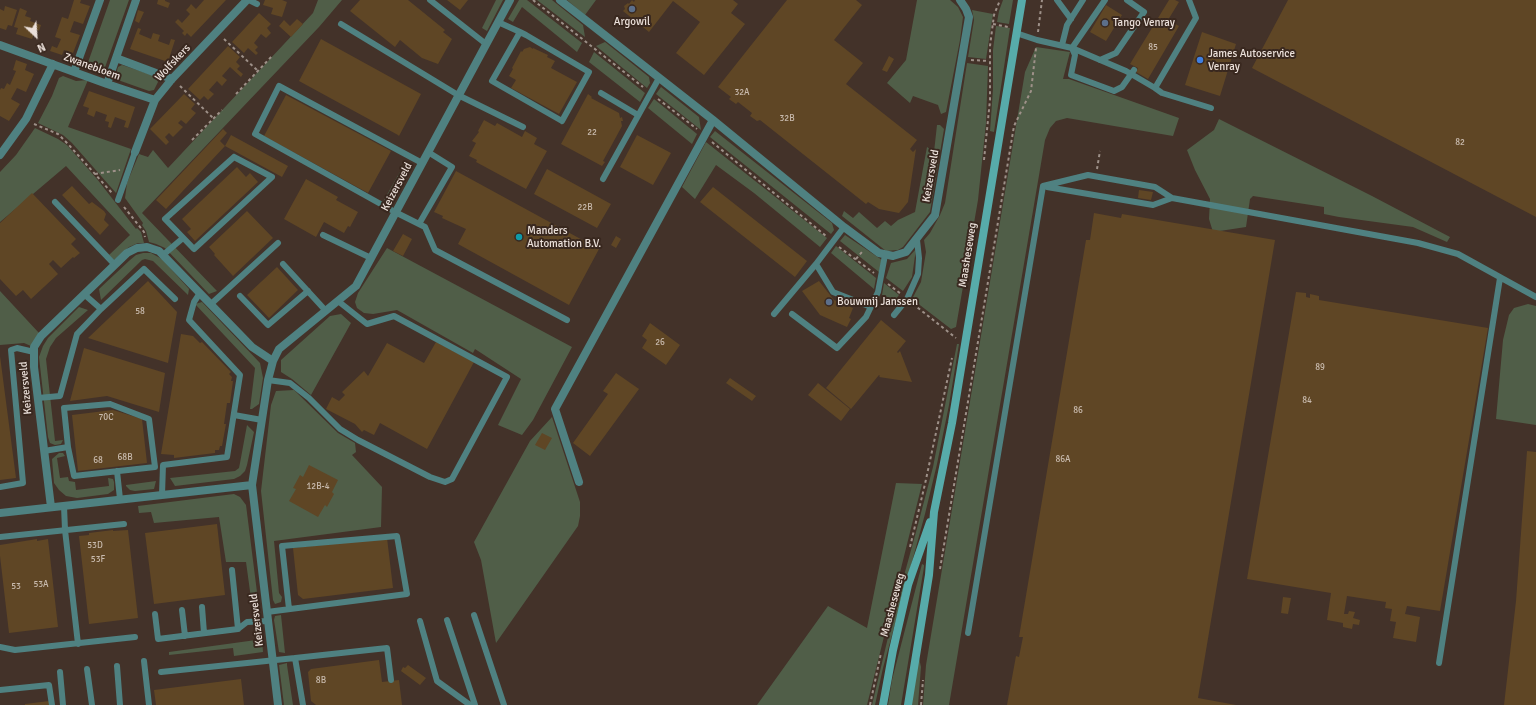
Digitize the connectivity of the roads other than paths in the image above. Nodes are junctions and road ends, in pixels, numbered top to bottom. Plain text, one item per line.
1 (100, 0) edge
2 (136, 0) edge
3 (248, 0) edge
4 (430, 0) edge
5 (510, 0) edge
6 (560, 0) edge
7 (960, 0) edge
8 (1022, 0) edge
9 (1058, 0) edge
10 (1083, 0) edge
11 (1105, 0) edge
12 (1127, 0) edge
13 (1189, 0) edge
14 (257, 4) dead end
15 (1071, 19) junction
16 (498, 22) junction
17 (341, 24) dead end
18 (520, 32) junction
19 (1016, 33) junction
20 (486, 44) junction
21 (0, 46) edge
22 (1062, 46) junction
23 (1072, 48) junction
24 (116, 58) junction
25 (1100, 60) junction
26 (53, 64) junction
27 (74, 72) junction
28 (1133, 72) junction
29 (659, 78) junction
30 (172, 79) junction
31 (107, 84) junction
32 (1154, 88) junction
33 (601, 93) dead end
34 (458, 95) junction
35 (155, 100) junction
36 (1211, 108) dead end
37 (638, 115) junction
38 (713, 120) junction
39 (523, 127) dead end
40 (134, 152) joint
41 (428, 152) junction
42 (0, 156) edge
43 (422, 164) junction
44 (603, 179) dead end
45 (1043, 186) junction
46 (1172, 198) junction
47 (118, 200) road end
48 (55, 202) dead end
49 (396, 212) junction
50 (419, 224) junction
51 (844, 227) junction
52 (323, 235) dead end
53 (183, 238) junction
54 (917, 240) junction
55 (278, 243) dead end
56 (163, 255) junction
57 (885, 255) junction
58 (371, 258) junction
59 (283, 264) dead end
60 (816, 264) junction
61 (116, 265) junction
62 (1500, 278) junction
63 (308, 291) junction
64 (200, 293) junction
65 (85, 295) junction
66 (240, 296) dead end
67 (1536, 297) edge
68 (175, 299) dead end
69 (338, 301) junction
70 (211, 304) junction
71 (871, 307) junction
72 (101, 309) junction
73 (326, 311) junction
74 (774, 314) dead end
75 (792, 314) dead end
76 (894, 316) dead end
77 (567, 320) dead end
78 (34, 352) junction
79 (273, 361) junction
80 (268, 380) junction
81 (38, 398) junction
82 (234, 414) junction
83 (262, 420) junction
84 (68, 447) junction
85 (44, 451) junction
86 (117, 471) junction
87 (579, 482) dead end
88 (252, 485) junction
89 (0, 487) edge
90 (162, 495) junction
91 (120, 499) junction
92 (64, 506) junction
93 (51, 507) junction
94 (934, 512) junction
95 (0, 513) edge
96 (124, 524) dead end
97 (65, 530) junction
98 (0, 537) edge
99 (232, 570) dead end
100 (202, 607) dead end
101 (289, 608) junction
102 (182, 610) dead end
103 (267, 612) junction
104 (155, 614) dead end
105 (474, 615) dead end
106 (447, 620) dead end
107 (420, 621) dead end
108 (268, 622) junction
109 (238, 629) junction
110 (204, 633) junction
111 (968, 633) dead end
112 (185, 636) junction
113 (135, 637) dead end
114 (78, 644) junction
115 (0, 647) edge
116 (295, 658) junction
117 (144, 661) dead end
118 (273, 661) junction
119 (1439, 663) dead end
120 (117, 666) dead end
121 (87, 669) dead end
122 (60, 672) dead end
123 (161, 672) dead end
124 (391, 680) dead end
125 (0, 690) edge
126 (52, 705) edge
127 (63, 705) edge
128 (92, 705) edge
129 (120, 705) edge
130 (149, 705) edge
131 (278, 705) edge
132 (302, 705) edge
133 (470, 705) edge
134 (475, 705) edge
135 (504, 705) edge
136 (883, 705) edge
137 (908, 705) edge

1 - 27 street
2 - 24 street
3 - 14 lane
3 - 30 street, Wolfskers
4 - 20 lane
5 - 16 street, Keizersveld
6 - 29 street
7 - 54 street, Keizersveld
8 - 19 main road, Maasheseweg
9 - 15 lane
10 - 15 lane
11 - 23 lane
12 - 25 lane
13 - 32 lane
15 - 22 lane
16 - 18 lane
16 - 20 street, Keizersveld
17 - 34 lane
18 - 18 lane
19 - 22 lane
19 - 94 main road, Maasheseweg
20 - 34 street, Keizersveld
21 - 26 street, Zwanebloem
22 - 23 lane
23 - 25 lane
23 - 28 lane
24 - 30 street, Zwanebloem
24 - 31 street
25 - 28 lane
26 - 27 street, Zwanebloem
26 - 42 street
27 - 31 street, Zwanebloem
28 - 32 lane
29 - 37 lane
29 - 38 street
30 - 35 street, Wolfskers
31 - 35 street, Zwanebloem
32 - 36 lane
33 - 37 lane
34 - 39 lane
34 - 41 street, Keizersveld
35 - 40 street, Wolfskers
37 - 44 lane
38 - 51 street
38 - 87 street
40 - 47 lane
41 - 43 street, Keizersveld
41 - 50 lane
43 - 49 street, Keizersveld
43 - 49 lane
45 - 46 lane
45 - 46 lane
45 - 111 lane
46 - 62 lane
48 - 61 lane
49 - 50 lane
49 - 58 street, Keizersveld
50 - 77 lane
51 - 57 street
51 - 60 lane
52 - 58 lane
53 - 53 lane
53 - 56 lane
54 - 57 street, Keizersveld
54 - 76 lane
55 - 70 lane
56 - 61 street, Keizersveld
56 - 64 street
57 - 71 lane
58 - 69 street, Keizersveld
59 - 63 lane
60 - 71 lane
60 - 74 lane
61 - 65 street, Keizersveld
62 - 67 lane
62 - 119 lane
63 - 66 lane
63 - 73 lane
64 - 70 street
64 - 82 lane
65 - 72 lane
65 - 78 street, Keizersveld
68 - 72 lane
69 - 73 street, Keizersveld
69 - 80 lane
70 - 79 street
71 - 75 lane
72 - 81 lane
73 - 79 street, Keizersveld
78 - 81 street, Keizersveld
78 - 89 lane
79 - 80 street, Keizersveld
80 - 83 street, Keizersveld
81 - 85 street, Keizersveld
82 - 83 lane
82 - 90 lane
83 - 88 street, Keizersveld
84 - 85 lane
84 - 86 lane
84 - 86 lane
85 - 93 street, Keizersveld
86 - 91 lane
88 - 90 street
88 - 103 street, Keizersveld
90 - 91 street
91 - 92 street
92 - 93 street
92 - 97 lane
93 - 95 street
94 - 136 main road, Maasheseweg
94 - 137 main road, Maasheseweg
96 - 97 lane
97 - 98 lane
97 - 114 lane
99 - 109 lane
100 - 110 lane
101 - 101 lane
101 - 103 lane
102 - 112 lane
103 - 108 street, Keizersveld
104 - 112 lane
105 - 135 lane
106 - 134 lane
107 - 133 lane
108 - 109 lane
108 - 118 street, Keizersveld
109 - 110 lane
110 - 112 lane
113 - 114 lane
114 - 115 lane
116 - 118 lane
116 - 124 lane
116 - 132 lane
117 - 130 lane
118 - 123 lane
118 - 131 street, Keizersveld
120 - 129 lane
121 - 128 lane
122 - 127 lane
125 - 126 lane

